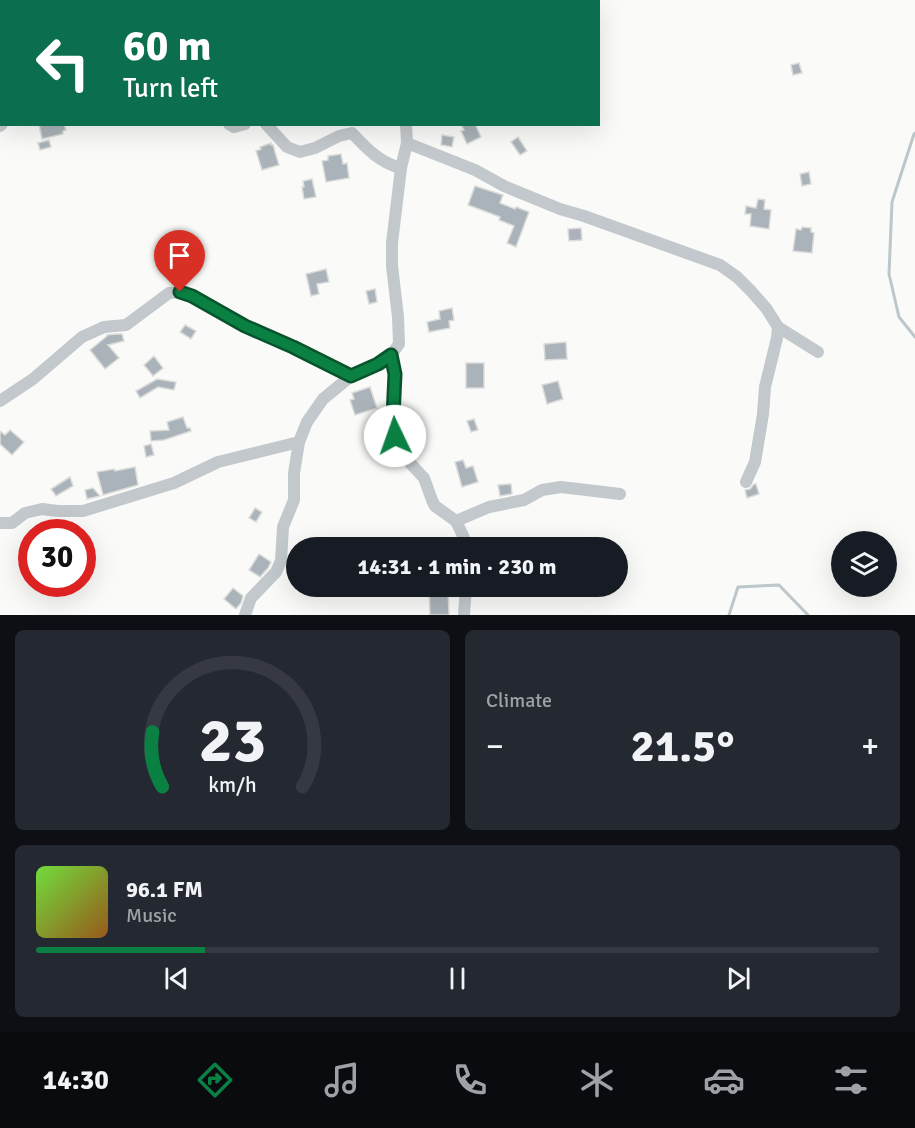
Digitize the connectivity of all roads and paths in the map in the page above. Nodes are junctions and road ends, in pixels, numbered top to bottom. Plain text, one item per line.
1 (268, 126) edge
2 (406, 126) edge
3 (407, 143) junction
4 (401, 168) junction
5 (778, 327) junction
6 (818, 352) dead end
7 (391, 355) junction
8 (351, 376) junction
9 (0, 401) edge
10 (299, 442) junction
11 (746, 482) dead end
12 (620, 494) dead end
13 (456, 521) junction
14 (0, 523) edge
15 (464, 537) edge
16 (465, 597) edge
17 (245, 615) edge
18 (464, 615) edge

1 - 4 street
2 - 3 street
3 - 4 street
3 - 5 street
4 - 7 street
5 - 6 street
5 - 11 street
7 - 8 street
7 - 13 street
8 - 9 street
8 - 10 street
10 - 14 street
10 - 17 street
12 - 13 street
13 - 15 street
16 - 18 street

